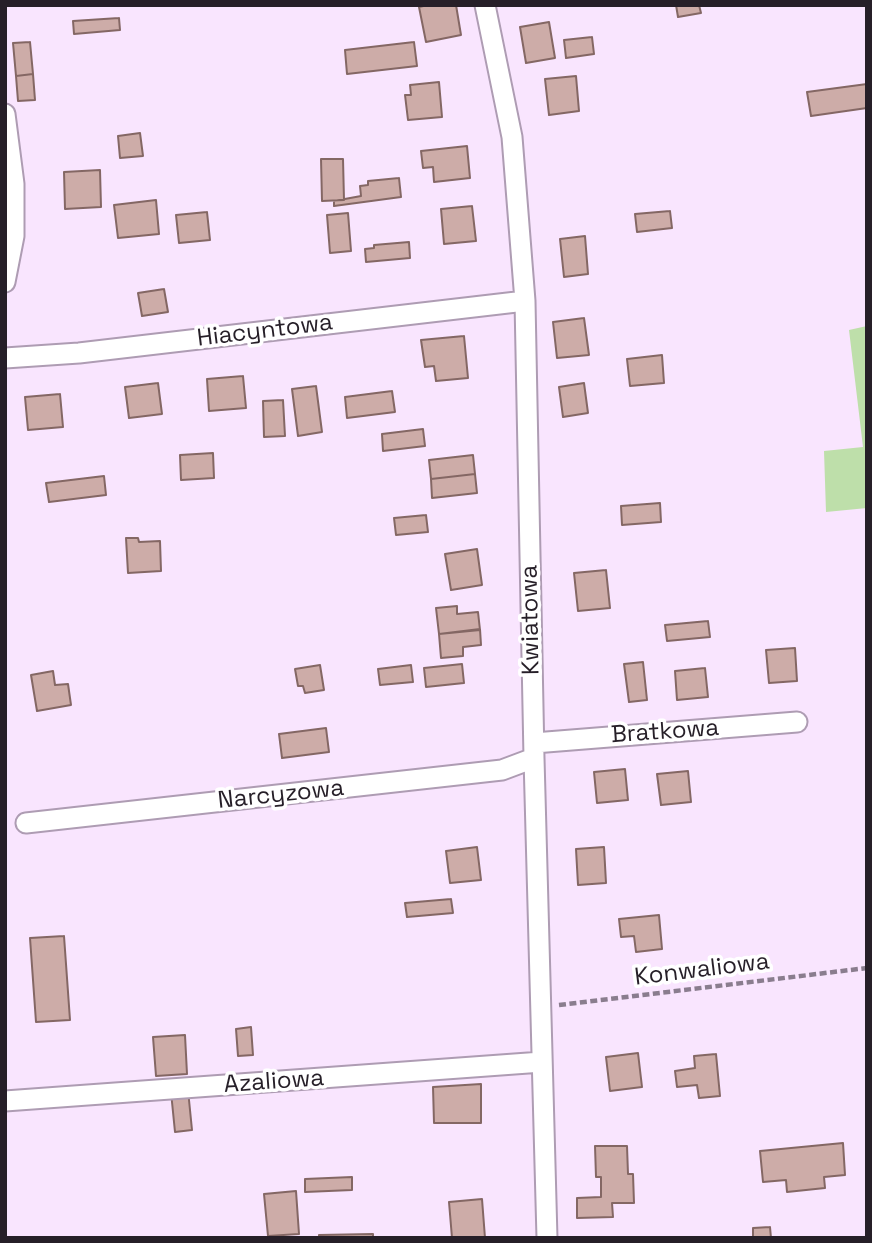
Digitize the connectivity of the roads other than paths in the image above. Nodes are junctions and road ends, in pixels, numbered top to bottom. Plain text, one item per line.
1 (485, 5) edge
2 (5, 114) edge
3 (5, 282) edge
4 (524, 301) junction
5 (5, 358) edge
6 (797, 722) dead end
7 (534, 750) junction
8 (26, 823) dead end
9 (542, 1062) junction
10 (5, 1101) edge
11 (547, 1238) edge

1 - 4 street, Kwiatowa
2 - 3 street
4 - 5 street, Hiacyntowa
4 - 7 street, Kwiatowa
6 - 7 street, Bratkowa
7 - 8 street, Narcyzowa
7 - 9 street, Kwiatowa
9 - 10 street, Azaliowa
9 - 11 street, Kwiatowa

